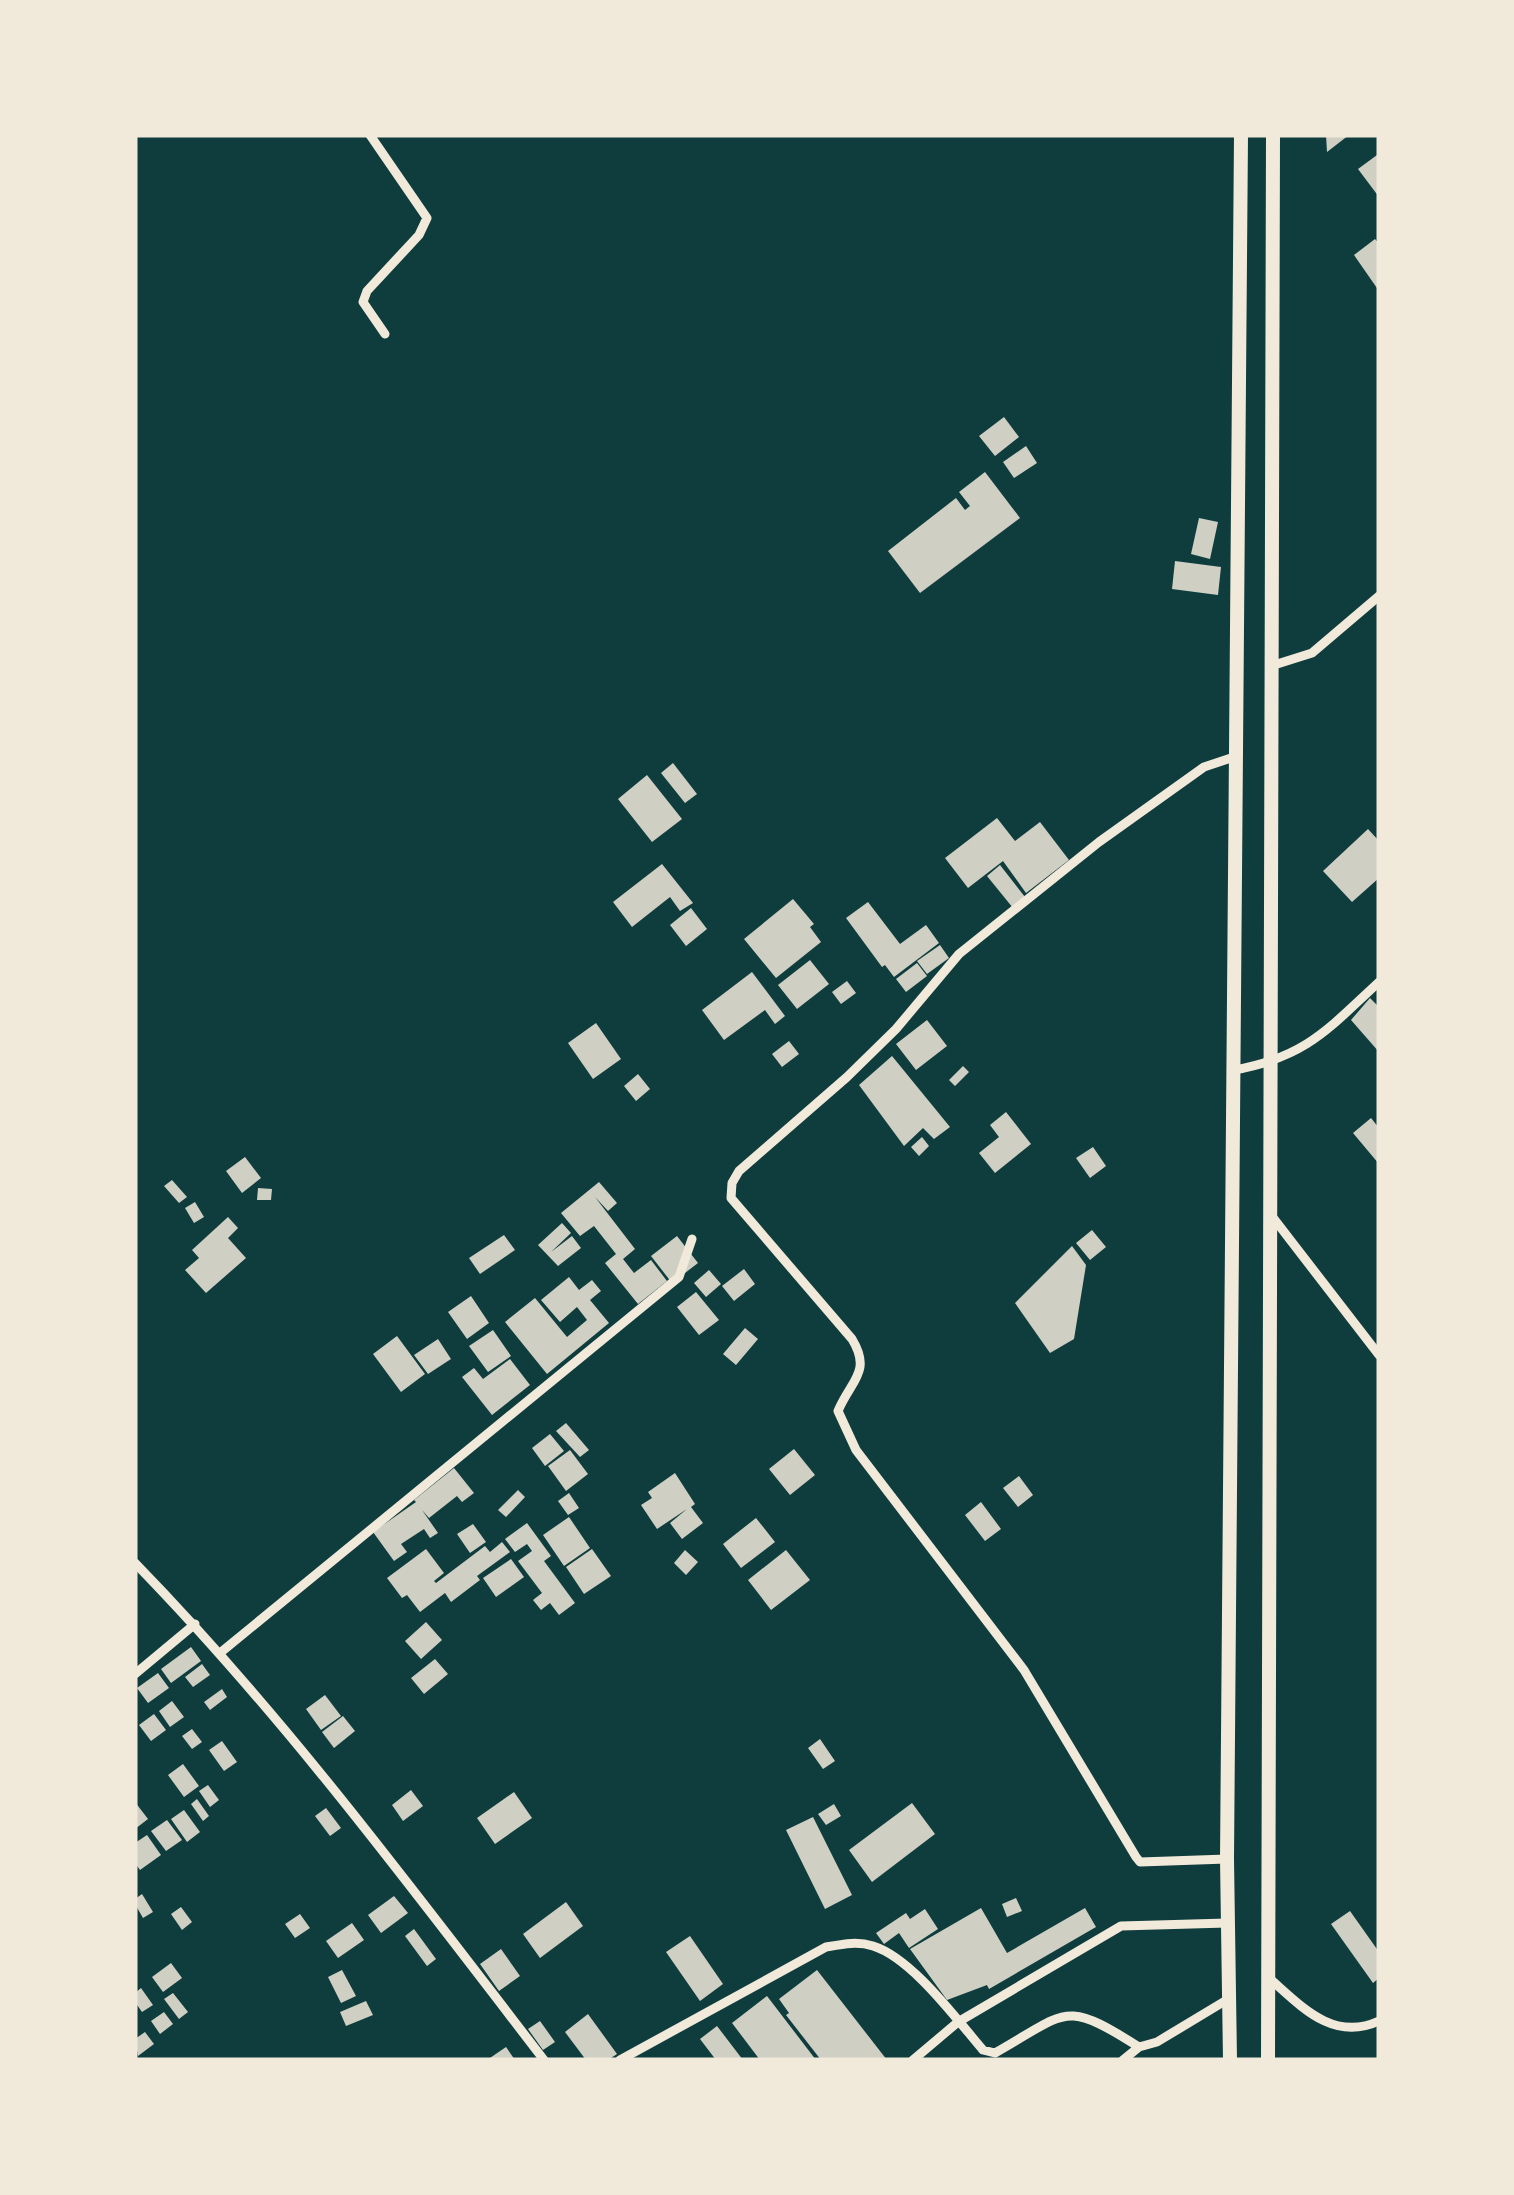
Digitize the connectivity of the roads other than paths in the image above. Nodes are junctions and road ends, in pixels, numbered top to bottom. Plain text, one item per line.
1 (370, 135) edge
2 (1241, 135) edge
3 (1274, 135) edge
4 (384, 334) dead end
5 (1379, 596) edge
6 (1274, 665) junction
7 (1234, 757) junction
8 (1379, 982) edge
9 (1271, 1063) junction
10 (1234, 1070) junction
11 (1272, 1215) junction
12 (692, 1239) dead end
13 (1379, 1355) edge
14 (135, 1563) edge
15 (195, 1624) junction
16 (220, 1653) junction
17 (135, 1674) edge
18 (1227, 1859) junction
19 (1227, 1924) junction
20 (1268, 1976) junction
21 (1230, 1998) junction
22 (1379, 2021) edge
23 (958, 2022) junction
24 (1139, 2047) junction
25 (544, 2060) edge
26 (620, 2060) edge
27 (913, 2060) edge
28 (1123, 2060) edge
29 (1230, 2060) edge
30 (1268, 2060) edge

1 - 4 street
2 - 7 highway
3 - 6 highway
5 - 6 street
6 - 9 highway
7 - 10 highway
7 - 18 street
8 - 9 street
9 - 10 street
9 - 11 highway
10 - 18 highway
11 - 13 street
11 - 20 highway
12 - 16 street
14 - 15 street
15 - 16 street
15 - 17 street
16 - 25 street
18 - 19 highway
19 - 21 highway
19 - 23 street
20 - 22 street
20 - 30 highway
21 - 24 street
21 - 29 highway
23 - 24 street
23 - 26 street
23 - 27 street
24 - 28 street

